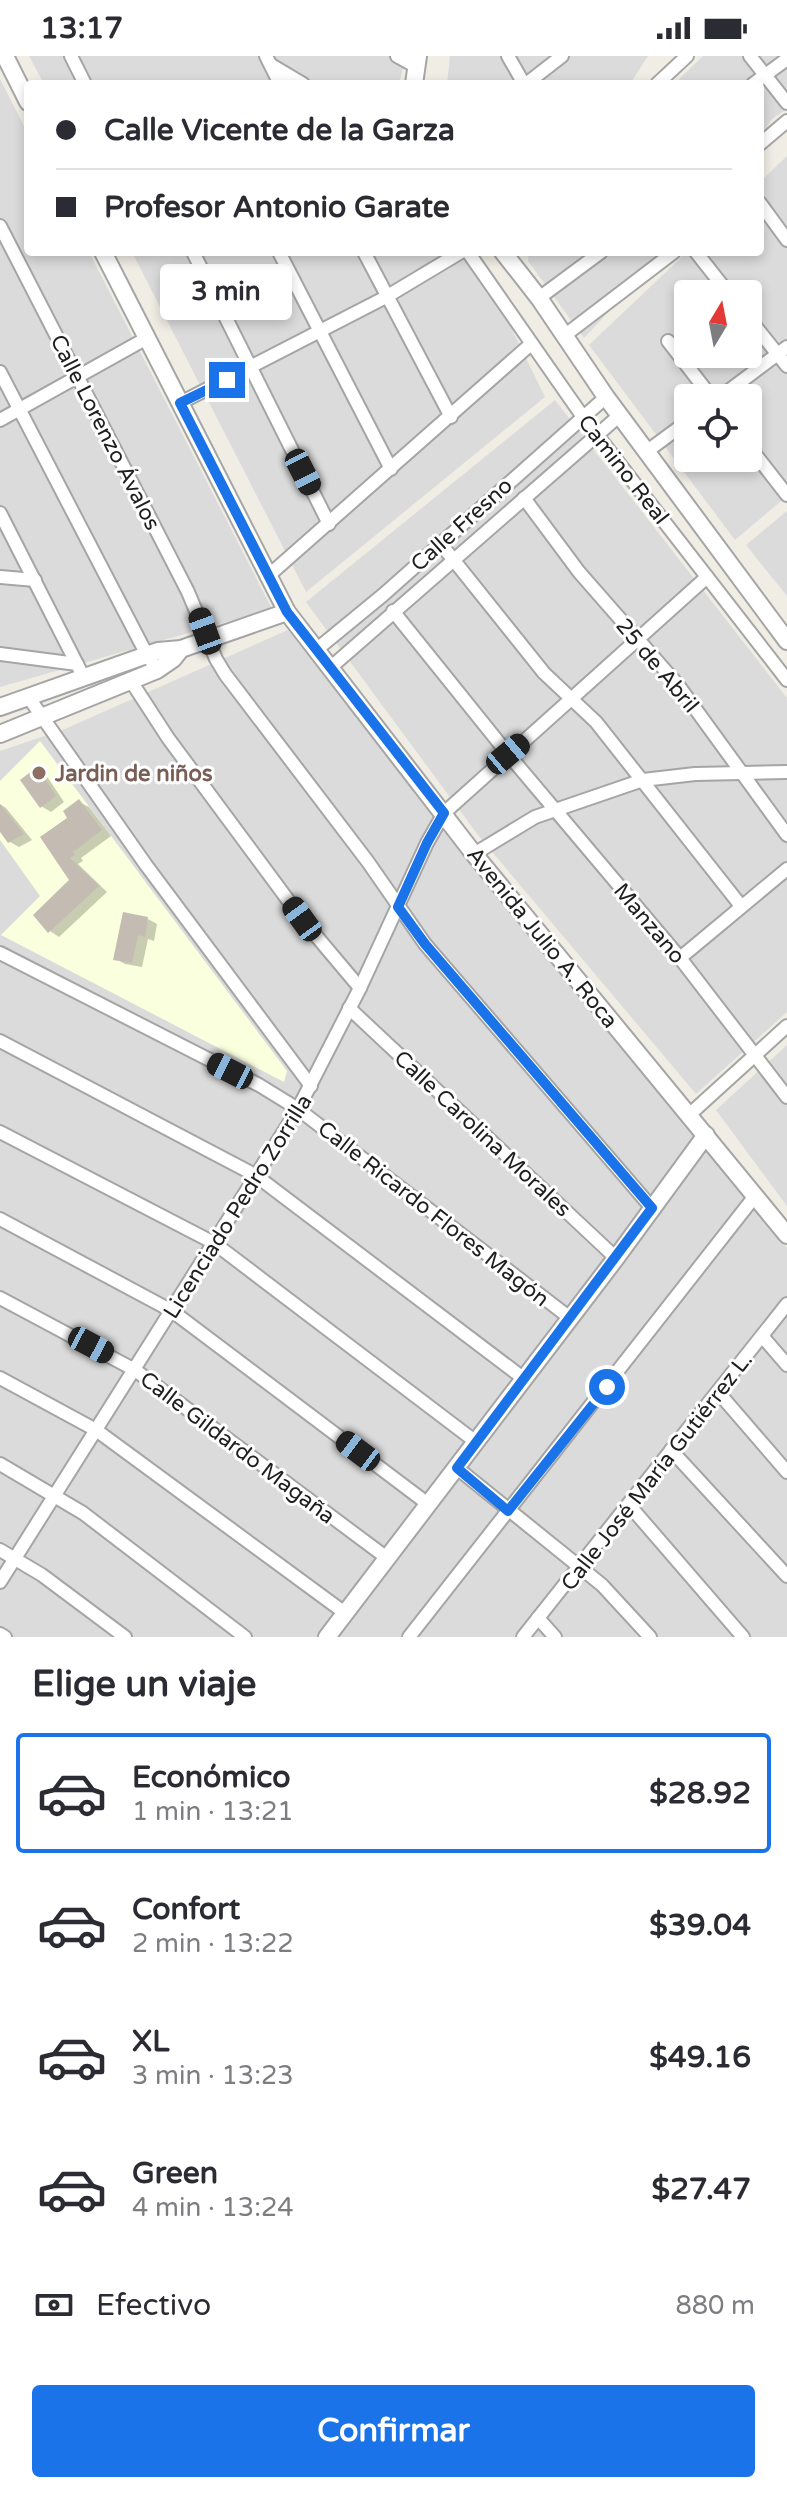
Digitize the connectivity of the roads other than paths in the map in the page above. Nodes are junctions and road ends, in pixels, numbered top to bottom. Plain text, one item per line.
1 (71, 56) edge
2 (397, 56) edge
3 (508, 56) edge
4 (562, 56) edge
5 (687, 56) edge
6 (750, 56) edge
7 (787, 59) edge
8 (268, 60) edge
9 (417, 61) edge
10 (5, 64) edge
11 (764, 76) junction
12 (83, 80) edge
13 (278, 80) edge
14 (297, 80) edge
15 (523, 80) edge
16 (530, 80) edge
17 (661, 80) edge
18 (758, 80) edge
19 (24, 95) edge
20 (787, 103) edge
21 (787, 121) edge
22 (764, 141) edge
23 (764, 208) edge
24 (0, 226) edge
25 (787, 240) edge
26 (105, 256) edge
27 (195, 256) edge
28 (281, 256) edge
29 (366, 256) edge
30 (454, 256) edge
31 (471, 256) edge
32 (506, 256) edge
33 (596, 256) edge
34 (669, 256) edge
35 (699, 256) edge
36 (718, 280) edge
37 (386, 297) junction
38 (539, 298) junction
39 (762, 331) edge
40 (318, 332) junction
41 (564, 336) junction
42 (147, 338) junction
43 (668, 341) dead end
44 (531, 344) junction
45 (783, 351) edge
46 (787, 366) edge
47 (250, 368) junction
48 (0, 372) edge
49 (79, 377) junction
50 (701, 384) edge
51 (738, 384) edge
52 (606, 397) junction
53 (180, 403) junction
54 (19, 411) junction
55 (620, 415) junction
56 (451, 417) junction
57 (583, 417) junction
58 (0, 420) edge
59 (674, 431) edge
60 (598, 436) junction
61 (646, 452) junction
62 (762, 463) edge
63 (391, 469) junction
64 (787, 495) edge
65 (524, 498) junction
66 (0, 513) edge
67 (329, 524) junction
68 (440, 543) junction
69 (454, 559) junction
70 (0, 577) edge
71 (267, 577) junction
72 (707, 577) junction
73 (35, 580) junction
74 (393, 611) junction
75 (287, 612) junction
76 (639, 638) junction
77 (209, 640) junction
78 (787, 641) edge
79 (181, 649) junction
80 (316, 650) junction
81 (0, 654) edge
82 (147, 655) junction
83 (330, 668) junction
84 (157, 670) junction
85 (81, 671) junction
86 (787, 680) edge
87 (131, 681) junction
88 (29, 698) junction
89 (573, 699) junction
90 (0, 707) edge
91 (45, 718) junction
92 (0, 734) edge
93 (508, 754) junction
94 (787, 772) edge
95 (742, 773) junction
96 (643, 780) junction
97 (555, 810) junction
98 (444, 813) junction
99 (787, 835) edge
100 (474, 854) junction
101 (787, 869) edge
102 (741, 906) junction
103 (398, 907) junction
104 (0, 953) edge
105 (680, 958) junction
106 (360, 988) junction
107 (349, 1008) junction
108 (787, 1026) edge
109 (0, 1041) edge
110 (756, 1055) junction
111 (311, 1086) junction
112 (787, 1097) edge
113 (298, 1109) junction
114 (689, 1115) junction
115 (0, 1132) edge
116 (706, 1135) junction
117 (255, 1175) junction
118 (755, 1196) junction
119 (652, 1208) junction
120 (0, 1219) edge
121 (787, 1235) edge
122 (214, 1243) junction
123 (616, 1258) junction
124 (0, 1298) edge
125 (787, 1304) edge
126 (172, 1311) junction
127 (570, 1318) junction
128 (762, 1336) junction
129 (787, 1365) edge
130 (135, 1370) junction
131 (0, 1378) edge
132 (523, 1378) junction
133 (718, 1392) junction
134 (96, 1430) junction
135 (476, 1442) junction
136 (671, 1450) junction
137 (0, 1464) edge
138 (457, 1468) junction
139 (787, 1472) edge
140 (56, 1495) junction
141 (428, 1504) junction
142 (629, 1505) junction
143 (508, 1511) junction
144 (0, 1550) edge
145 (15, 1558) junction
146 (387, 1558) junction
147 (580, 1568) junction
148 (787, 1576) edge
149 (0, 1582) edge
150 (345, 1613) junction
151 (538, 1618) junction
152 (125, 1637) edge
153 (245, 1637) edge
154 (327, 1637) edge
155 (409, 1637) edge
156 (523, 1637) edge
157 (555, 1637) edge
158 (650, 1637) edge
159 (743, 1637) edge

1 - 12 street
2 - 9 street
3 - 15 street
4 - 16 street
5 - 17 street
6 - 11 street
7 - 11 street
8 - 13 street
8 - 14 street
10 - 19 street
11 - 18 street
11 - 20 street
21 - 22 street
23 - 25 street
24 - 49 street, Calle Lorenzo Ávalos
26 - 42 street, Avenida Julio A. Roca
27 - 47 street
28 - 40 street
29 - 37 street
30 - 37 street
31 - 44 street, Camino Real
32 - 38 street, Camino Real
33 - 38 street
34 - 41 street
35 - 36 street
37 - 40 street
37 - 56 street
38 - 41 street, Camino Real
39 - 45 street
40 - 47 street
40 - 63 street
41 - 52 street, Camino Real
42 - 49 street
42 - 53 street, Avenida Julio A. Roca
43 - 50 street
44 - 56 street
44 - 57 street, Camino Real
45 - 46 street
45 - 51 street
47 - 53 street
47 - 67 street
48 - 54 street
49 - 54 street
49 - 77 street, Calle Lorenzo Ávalos
52 - 55 street, Camino Real
52 - 57 street, Calle Fresno
53 - 71 street, Avenida Julio A. Roca
54 - 58 street
54 - 82 street
55 - 60 street, Calle Fresno
55 - 61 street, Camino Real
56 - 63 street
57 - 60 street, Camino Real
57 - 68 street, Calle Fresno
59 - 61 street
60 - 65 street, Calle Fresno
60 - 72 street, Camino Real
61 - 78 street, Camino Real
62 - 64 street
63 - 67 street
65 - 69 street, Calle Fresno
65 - 76 street, 25 de Abril
66 - 73 street
67 - 71 street
68 - 69 street
68 - 80 street, Calle Fresno
69 - 74 street, Calle Fresno
69 - 89 street
70 - 73 street
71 - 75 street, Avenida Julio A. Roca
72 - 76 street, Licenciado Pedro Zorrilla
72 - 86 street, Camino Real
73 - 85 street
74 - 83 street, Calle Fresno
74 - 93 street, Manzano
75 - 77 street
75 - 80 street, Avenida Julio A. Roca
76 - 89 street, Licenciado Pedro Zorrilla
76 - 95 street, 25 de Abril
77 - 79 street
77 - 103 street, Calle Lorenzo Ávalos
79 - 82 street
79 - 84 street
80 - 83 street, Avenida Julio A. Roca
81 - 85 street
82 - 84 street
82 - 85 street
83 - 98 street, Avenida Julio A. Roca
84 - 87 street
85 - 88 street
87 - 91 street
87 - 106 street
88 - 90 street
88 - 91 street
89 - 93 street, Licenciado Pedro Zorrilla
89 - 96 street
91 - 92 street
91 - 111 street
93 - 97 street, Manzano
93 - 98 street, Licenciado Pedro Zorrilla
94 - 95 street
95 - 96 street
95 - 99 street, 25 de Abril
96 - 97 street
96 - 102 street
97 - 100 street
97 - 105 street, Manzano
98 - 100 street, Avenida Julio A. Roca
98 - 103 street, Licenciado Pedro Zorrilla
100 - 114 street, Avenida Julio A. Roca
101 - 102 street
102 - 105 street
103 - 106 street, Licenciado Pedro Zorrilla
103 - 119 street, Calle Lorenzo Ávalos
104 - 113 street, Calle Ricardo Flores Magón
105 - 110 street, Manzano
106 - 107 street, Licenciado Pedro Zorrilla
107 - 111 street, Licenciado Pedro Zorrilla
107 - 123 street, Calle Carolina Morales
108 - 110 street
109 - 117 street
110 - 112 street, Manzano
110 - 114 street
111 - 113 street, Licenciado Pedro Zorrilla
113 - 117 street, Licenciado Pedro Zorrilla
113 - 127 street, Calle Ricardo Flores Magón
114 - 116 street, Avenida Julio A. Roca
115 - 122 street
116 - 118 street, Avenida Julio A. Roca
116 - 119 street
117 - 122 street, Licenciado Pedro Zorrilla
117 - 132 street
118 - 121 street, Avenida Julio A. Roca
118 - 143 street
119 - 123 street
120 - 126 street
122 - 126 street, Licenciado Pedro Zorrilla
122 - 135 street
123 - 127 street
124 - 130 street, Calle Gildardo Magaña
125 - 128 street, Calle José María Gutiérrez L.
126 - 130 street, Licenciado Pedro Zorrilla
126 - 141 street
127 - 132 street
128 - 129 street
128 - 133 street, Calle José María Gutiérrez L.
130 - 134 street, Licenciado Pedro Zorrilla
130 - 146 street, Calle Gildardo Magaña
131 - 134 street
132 - 135 street
133 - 136 street, Calle José María Gutiérrez L.
133 - 139 street
134 - 140 street, Licenciado Pedro Zorrilla
134 - 150 street
135 - 138 street
136 - 142 street, Calle José María Gutiérrez L.
136 - 148 street
137 - 140 street
138 - 141 street
138 - 143 street
140 - 145 street, Licenciado Pedro Zorrilla
140 - 153 street
141 - 146 street
142 - 147 street, Calle José María Gutiérrez L.
142 - 159 street
143 - 147 street
143 - 155 street
144 - 145 street
145 - 149 street, Licenciado Pedro Zorrilla
145 - 152 street
146 - 150 street
147 - 151 street, Calle José María Gutiérrez L.
147 - 158 street
150 - 154 street
151 - 156 street, Calle José María Gutiérrez L.
151 - 157 street

